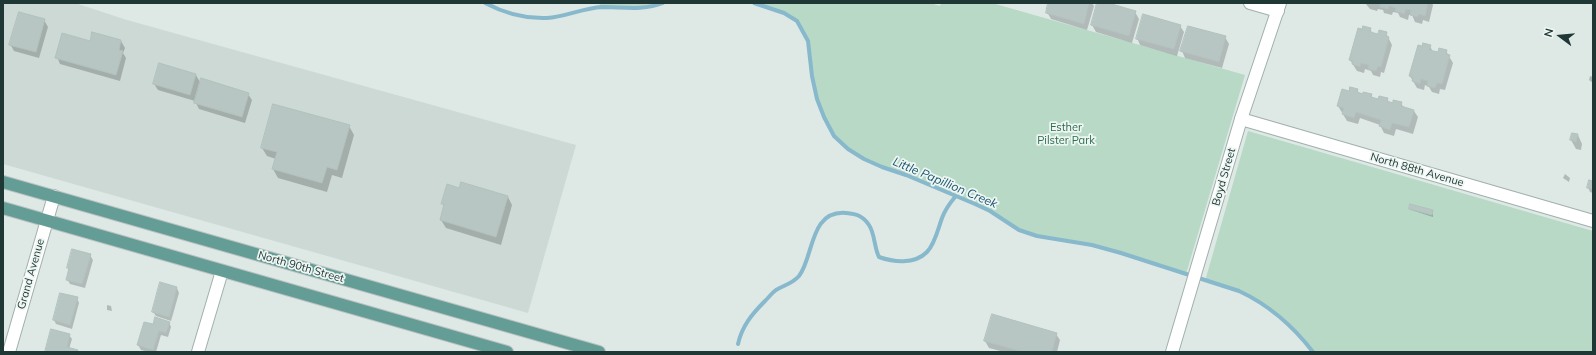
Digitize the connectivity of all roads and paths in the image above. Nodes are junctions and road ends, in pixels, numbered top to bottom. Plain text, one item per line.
1 (1250, 3) edge
2 (1279, 7) edge
3 (1241, 119) junction
4 (3, 182) edge
5 (54, 196) junction
6 (3, 208) edge
7 (47, 220) junction
8 (1593, 222) edge
9 (222, 271) junction
10 (9, 352) edge
11 (198, 352) edge
12 (507, 352) edge
13 (599, 352) edge
14 (1172, 352) edge

1 - 2 street
2 - 3 street, Boyd Street
3 - 8 street, North 88th Avenue
3 - 14 street, Boyd Street
4 - 5 main road, North 90th Street
5 - 7 street, Grand Avenue
5 - 13 main road, North 90th Street
6 - 7 main road
7 - 9 main road
7 - 10 street, Grand Avenue
9 - 11 street
9 - 12 main road

